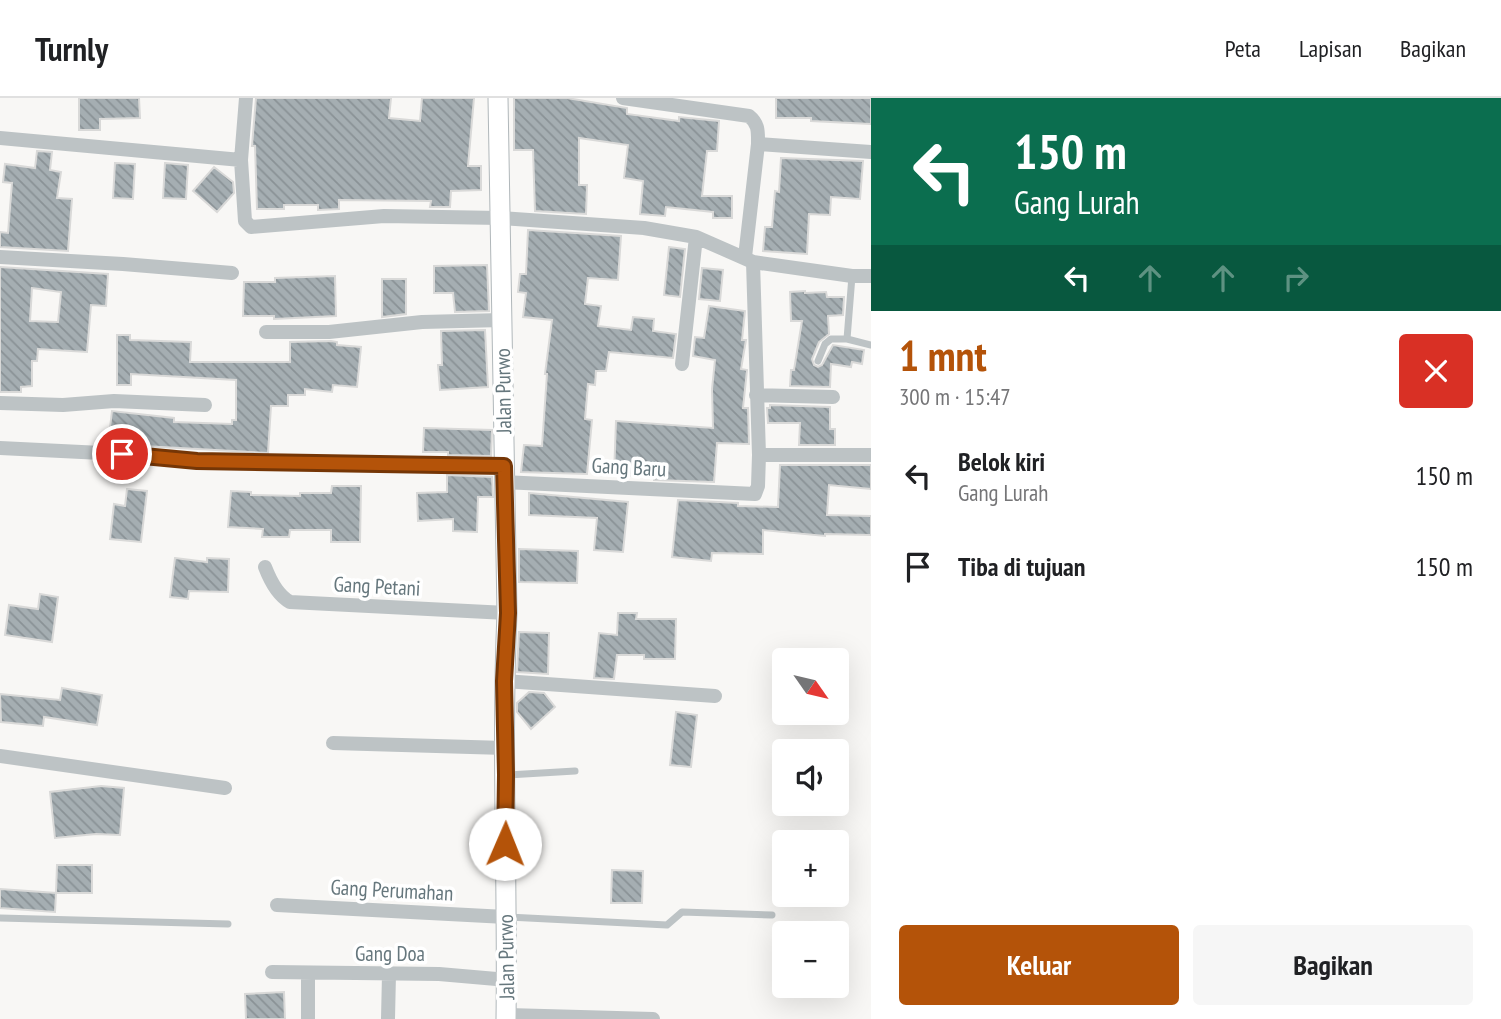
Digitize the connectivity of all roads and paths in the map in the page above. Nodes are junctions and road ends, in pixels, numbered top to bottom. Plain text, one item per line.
1 (246, 98) edge
2 (498, 98) edge
3 (623, 98) edge
4 (0, 138) edge
5 (758, 144) junction
6 (871, 152) edge
7 (241, 160) junction
8 (500, 218) junction
9 (696, 237) junction
10 (0, 257) edge
11 (749, 260) junction
12 (232, 273) dead end
13 (852, 276) junction
14 (871, 276) edge
15 (502, 320) junction
16 (266, 332) dead end
17 (847, 339) junction
18 (871, 345) edge
19 (818, 361) dead end
20 (682, 364) dead end
21 (756, 395) junction
22 (833, 397) dead end
23 (0, 403) edge
24 (205, 405) dead end
25 (0, 448) edge
26 (760, 455) junction
27 (871, 456) edge
28 (504, 474) junction
29 (264, 566) dead end
30 (508, 613) junction
31 (504, 681) junction
32 (715, 696) dead end
33 (333, 743) dead end
34 (505, 748) junction
35 (0, 756) edge
36 (575, 771) dead end
37 (506, 775) junction
38 (225, 788) dead end
39 (276, 905) dead end
40 (772, 915) dead end
41 (506, 917) junction
42 (0, 918) edge
43 (228, 924) dead end
44 (272, 972) dead end
45 (308, 973) junction
46 (389, 974) junction
47 (508, 980) junction
48 (506, 1017) edge
49 (308, 1019) edge
50 (388, 1019) edge
51 (653, 1019) edge

1 - 7 street
2 - 8 street, Jalan Purwo
3 - 5 street
4 - 7 street
5 - 6 street
5 - 11 street
7 - 8 street
8 - 9 street
8 - 15 street, Jalan Purwo
9 - 11 street
9 - 20 street
10 - 12 street
11 - 13 street
11 - 21 street
13 - 14 street
13 - 17 lane
15 - 16 street
15 - 28 street, Jalan Purwo
17 - 18 lane
17 - 19 lane
21 - 22 street
21 - 26 street
23 - 24 street
25 - 28 street, Gang Baru
26 - 27 street
26 - 28 street, Gang Baru
28 - 30 street, Jalan Purwo
29 - 30 street, Gang Petani
30 - 31 street, Jalan Purwo
31 - 32 street
31 - 34 street, Jalan Purwo
33 - 34 street
34 - 37 street, Jalan Purwo
35 - 38 street
36 - 37 lane
37 - 41 street, Jalan Purwo
39 - 41 street, Gang Perumahan
40 - 41 lane
41 - 47 street, Jalan Purwo
42 - 43 lane
44 - 45 street, Gang Doa
45 - 46 street, Gang Doa
45 - 49 street
46 - 47 street, Gang Doa
46 - 50 street
47 - 48 street, Jalan Purwo
48 - 51 street

